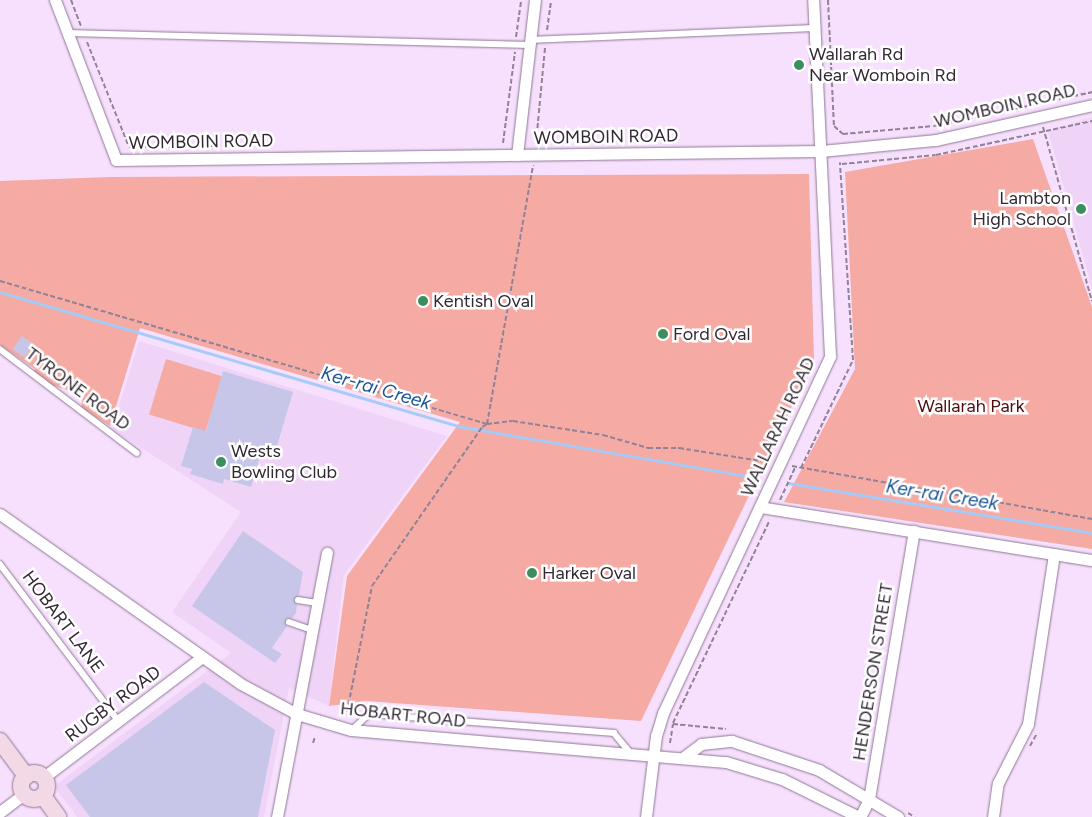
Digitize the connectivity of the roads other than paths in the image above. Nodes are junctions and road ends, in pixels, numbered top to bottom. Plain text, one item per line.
1 (55, 0) edge
2 (535, 0) edge
3 (813, 0) edge
4 (814, 28) junction
5 (68, 33) junction
6 (530, 43) junction
7 (1092, 105) edge
8 (822, 151) junction
9 (517, 155) junction
10 (0, 349) edge
11 (137, 453) dead end
12 (760, 507) junction
13 (0, 514) edge
14 (914, 531) junction
15 (327, 553) dead end
16 (1054, 554) junction
17 (1092, 560) edge
18 (0, 564) edge
19 (298, 600) dead end
20 (317, 603) junction
21 (289, 622) dead end
22 (312, 630) junction
23 (202, 657) junction
24 (296, 714) junction
25 (120, 722) junction
26 (351, 730) junction
27 (0, 741) edge
28 (631, 753) junction
29 (654, 755) junction
30 (684, 757) junction
31 (26, 776) junction
32 (44, 777) junction
33 (24, 794) junction
34 (43, 796) junction
35 (869, 799) junction
36 (0, 812) edge
37 (58, 817) edge
38 (277, 817) edge
39 (646, 817) edge
40 (860, 817) edge
41 (898, 817) edge
42 (992, 817) edge

1 - 5 street
2 - 6 street
3 - 4 street, WALLARAH ROAD
4 - 6 lane
4 - 8 street, WALLARAH ROAD
5 - 6 lane
5 - 9 street, WOMBOIN ROAD
6 - 9 street
7 - 8 street, WOMBOIN ROAD
8 - 9 street, WOMBOIN ROAD
8 - 12 street, WALLARAH ROAD
10 - 11 lane, TYRONE ROAD
12 - 14 street
12 - 29 street, WALLARAH ROAD
13 - 23 street, HOBART ROAD
14 - 16 street
14 - 35 street, HENDERSON STREET
15 - 20 street
16 - 17 street
16 - 42 street
18 - 25 lane, HOBART LANE
19 - 20 lane
20 - 22 street
21 - 22 lane
22 - 24 street
23 - 24 street, HOBART ROAD
23 - 25 street, RUGBY ROAD
24 - 26 street, HOBART ROAD
24 - 38 street
25 - 32 street, RUGBY ROAD
26 - 28 street, HOBART ROAD
26 - 28 lane
27 - 31 main road
28 - 29 street, HOBART ROAD
29 - 30 street, HOBART ROAD
29 - 39 street, WALLARAH ROAD
30 - 35 street
30 - 40 street, HOBART ROAD
31 - 32 main road
31 - 33 main road
32 - 34 main road
33 - 34 main road
33 - 36 street
34 - 37 main road
35 - 40 street, HENDERSON STREET
35 - 41 street

